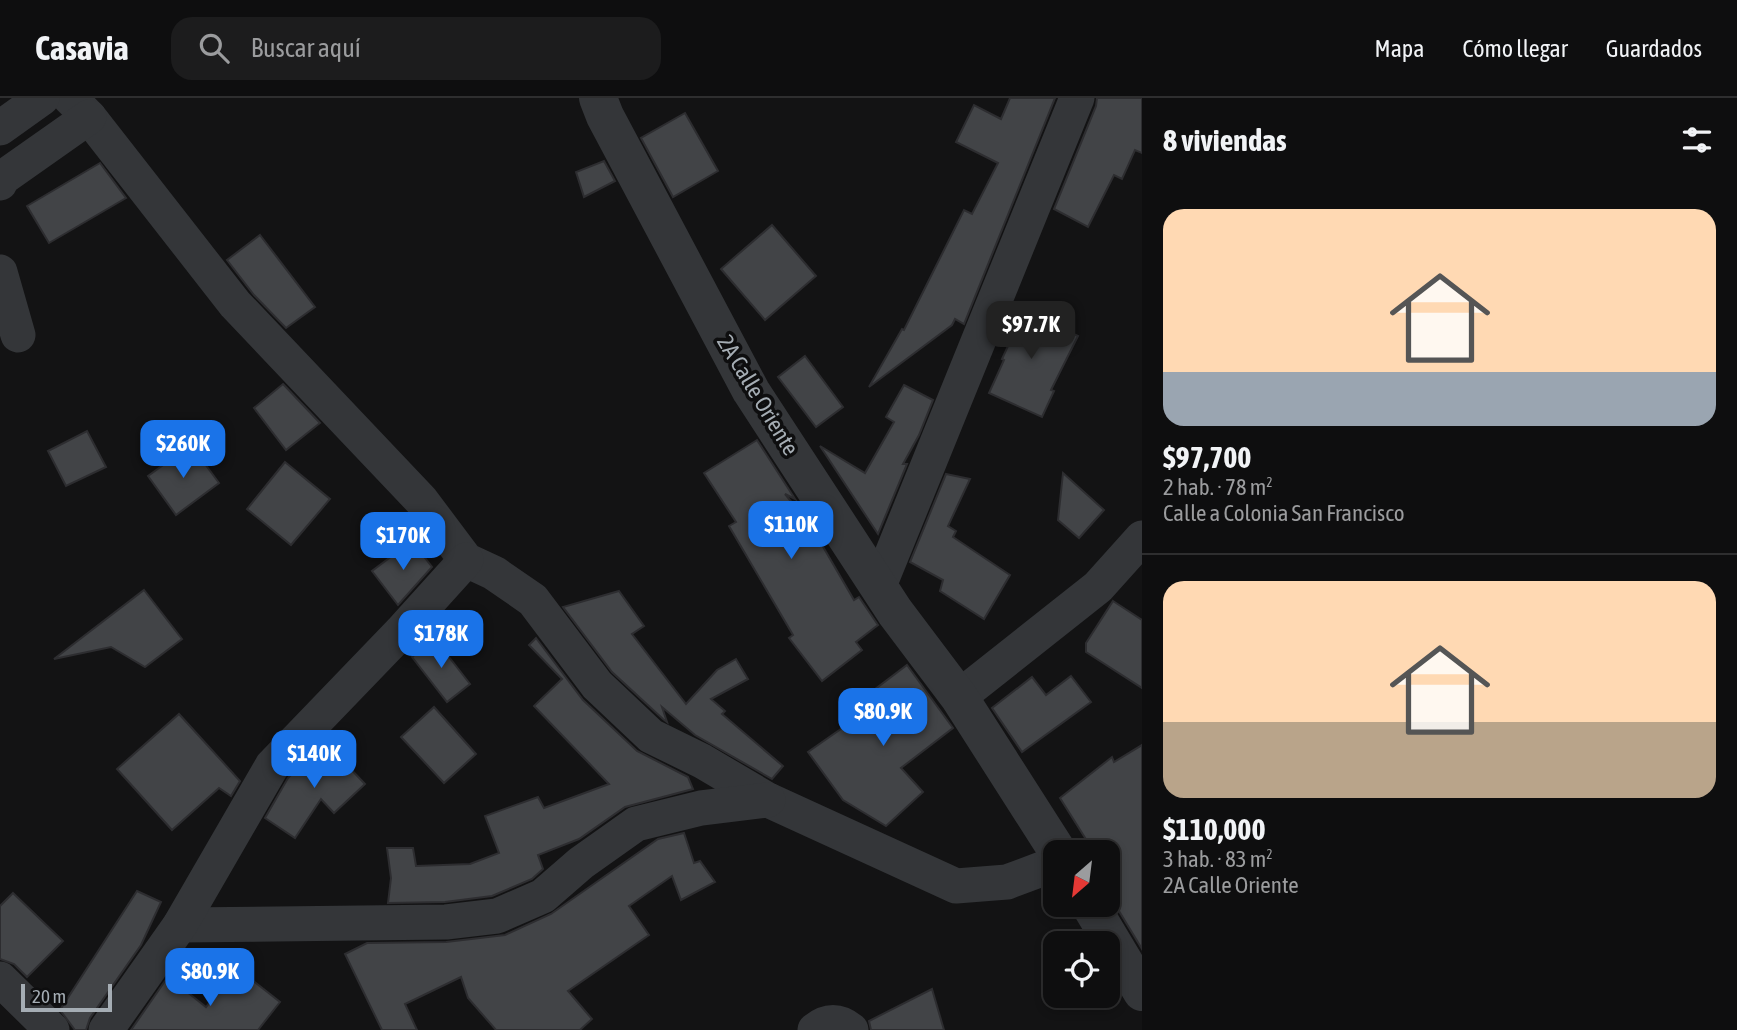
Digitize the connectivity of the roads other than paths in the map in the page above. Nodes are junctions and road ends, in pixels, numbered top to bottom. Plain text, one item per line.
1 (42, 98) edge
2 (598, 98) edge
3 (1077, 98) edge
4 (80, 107) edge
5 (0, 128) edge
6 (0, 183) edge
7 (0, 272) edge
8 (18, 335) dead end
9 (1142, 538) edge
10 (466, 559) junction
11 (879, 586) junction
12 (959, 697) junction
13 (768, 800) junction
14 (1050, 840) edge
15 (1043, 869) edge
16 (1097, 917) edge
17 (180, 925) junction
18 (0, 979) edge
19 (1142, 992) edge
20 (52, 1030) edge
21 (106, 1030) edge
22 (815, 1030) edge
23 (851, 1030) edge

1 - 5 street
2 - 11 street, 2A Calle Oriente
3 - 11 street
4 - 6 street
4 - 10 street
7 - 8 street
9 - 12 street
10 - 13 street
10 - 17 street
11 - 12 street, 2A Calle Oriente
12 - 14 street, 2A Calle Oriente
13 - 15 street
13 - 17 street
16 - 19 street
17 - 21 street
18 - 20 street
22 - 23 street

